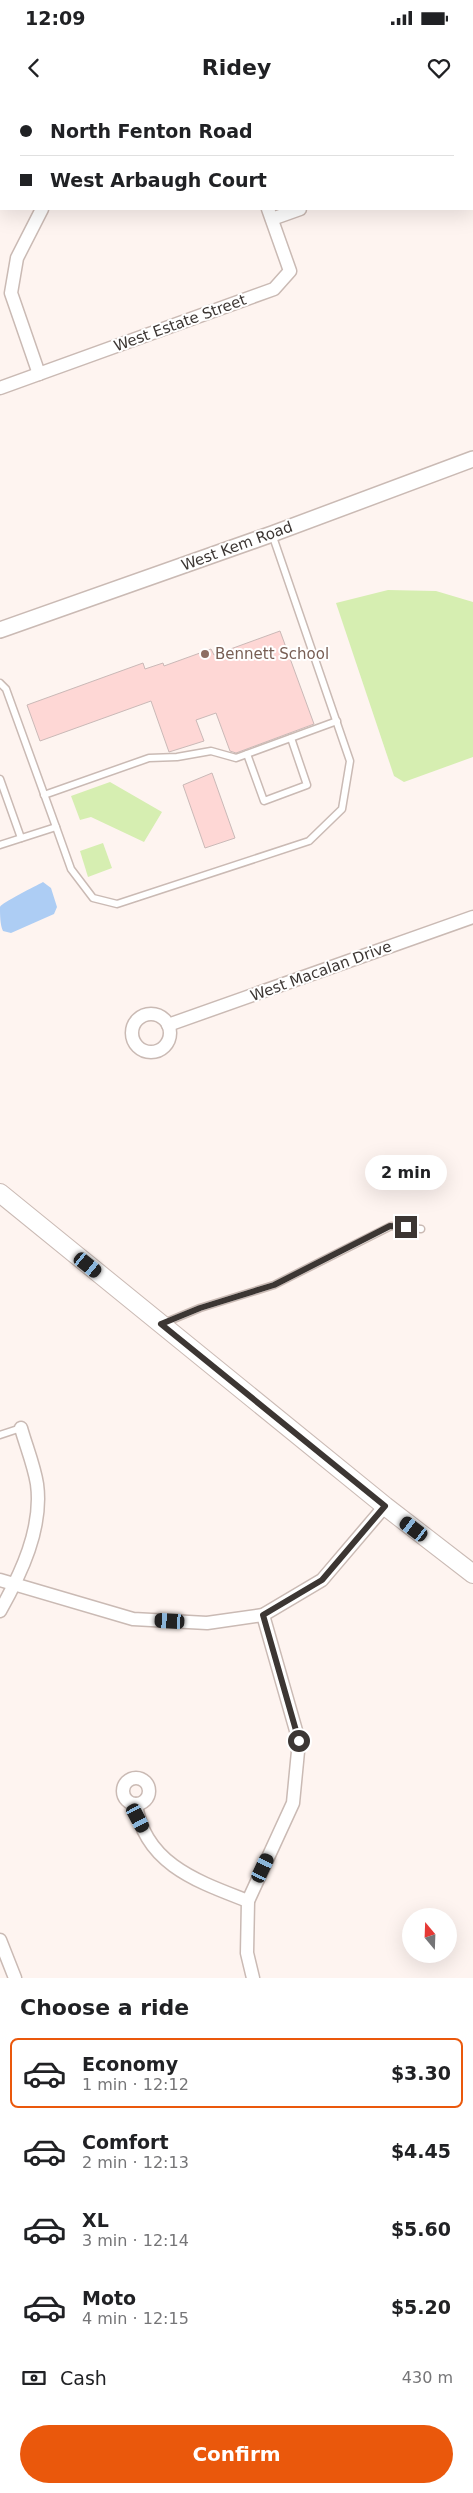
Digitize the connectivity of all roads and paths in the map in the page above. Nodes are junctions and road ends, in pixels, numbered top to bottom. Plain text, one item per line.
1 (41, 210) edge
2 (294, 210) edge
3 (270, 214) edge
4 (39, 374) junction
5 (0, 388) edge
6 (473, 459) edge
7 (272, 534) junction
8 (0, 630) edge
9 (0, 683) edge
10 (337, 722) junction
11 (291, 738) junction
12 (247, 754) junction
13 (0, 779) edge
14 (44, 795) junction
15 (56, 827) junction
16 (21, 838) junction
17 (0, 845) edge
18 (473, 917) edge
19 (168, 1026) dead end
20 (0, 1193) edge
21 (421, 1229) dead end
22 (161, 1324) junction
23 (21, 1428) joint
24 (0, 1435) edge
25 (385, 1506) junction
26 (473, 1574) edge
27 (0, 1580) edge
28 (15, 1584) junction
29 (0, 1611) edge
30 (263, 1615) junction
31 (136, 1804) dead end
32 (248, 1901) junction
33 (0, 1940) edge
34 (15, 1978) edge
35 (253, 1978) edge

1 - 4 street
2 - 3 street
3 - 4 street, West Estate Street
4 - 5 street, West Estate Street
6 - 7 street, West Kem Road
7 - 8 street, West Kem Road
7 - 10 lane
9 - 14 lane
10 - 11 lane
10 - 15 lane
11 - 12 lane
11 - 12 lane
12 - 14 lane
13 - 16 lane
14 - 15 lane
15 - 16 lane
16 - 17 lane
18 - 19 street, West Macalan Drive
20 - 22 main road
21 - 22 lane
22 - 25 main road
23 - 24 lane
23 - 28 street
25 - 26 main road
25 - 30 street
27 - 28 street
28 - 29 street
28 - 30 street
30 - 32 street
31 - 32 street
32 - 35 street
33 - 34 street

